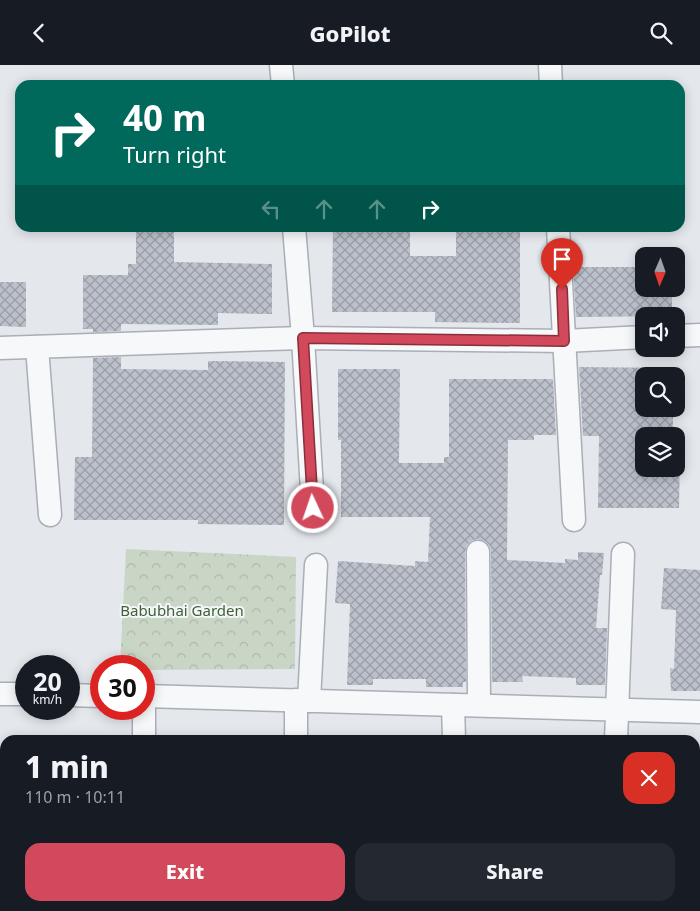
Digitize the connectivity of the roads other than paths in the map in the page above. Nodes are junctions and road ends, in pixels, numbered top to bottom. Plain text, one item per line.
1 (281, 65) edge
2 (550, 65) edge
3 (282, 80) edge
4 (551, 80) edge
5 (294, 232) edge
6 (558, 232) edge
7 (700, 335) edge
8 (685, 336) edge
9 (635, 337) edge
10 (303, 338) junction
11 (564, 341) junction
12 (37, 347) junction
13 (0, 348) edge
14 (313, 508) dead end
15 (50, 515) dead end
16 (574, 520) dead end
17 (478, 552) dead end
18 (623, 554) dead end
19 (316, 565) dead end
20 (0, 694) edge
21 (15, 694) edge
22 (155, 697) edge
23 (303, 701) junction
24 (453, 705) junction
25 (479, 705) junction
26 (617, 709) junction
27 (700, 712) edge
28 (144, 720) edge
29 (144, 735) edge
30 (297, 735) edge
31 (454, 735) edge
32 (616, 735) edge
33 (608, 911) edge
34 (630, 911) edge

1 - 3 street
2 - 4 street
5 - 10 street
6 - 11 street
7 - 8 street
9 - 11 street
10 - 11 street
10 - 12 street
10 - 14 street
11 - 16 street
12 - 13 street
12 - 15 street
17 - 25 street
18 - 26 street
19 - 23 street
20 - 21 street
22 - 23 street
23 - 24 street
23 - 30 street
24 - 25 street
24 - 31 street
25 - 26 street
26 - 27 street
26 - 32 street
28 - 29 street
33 - 34 street

